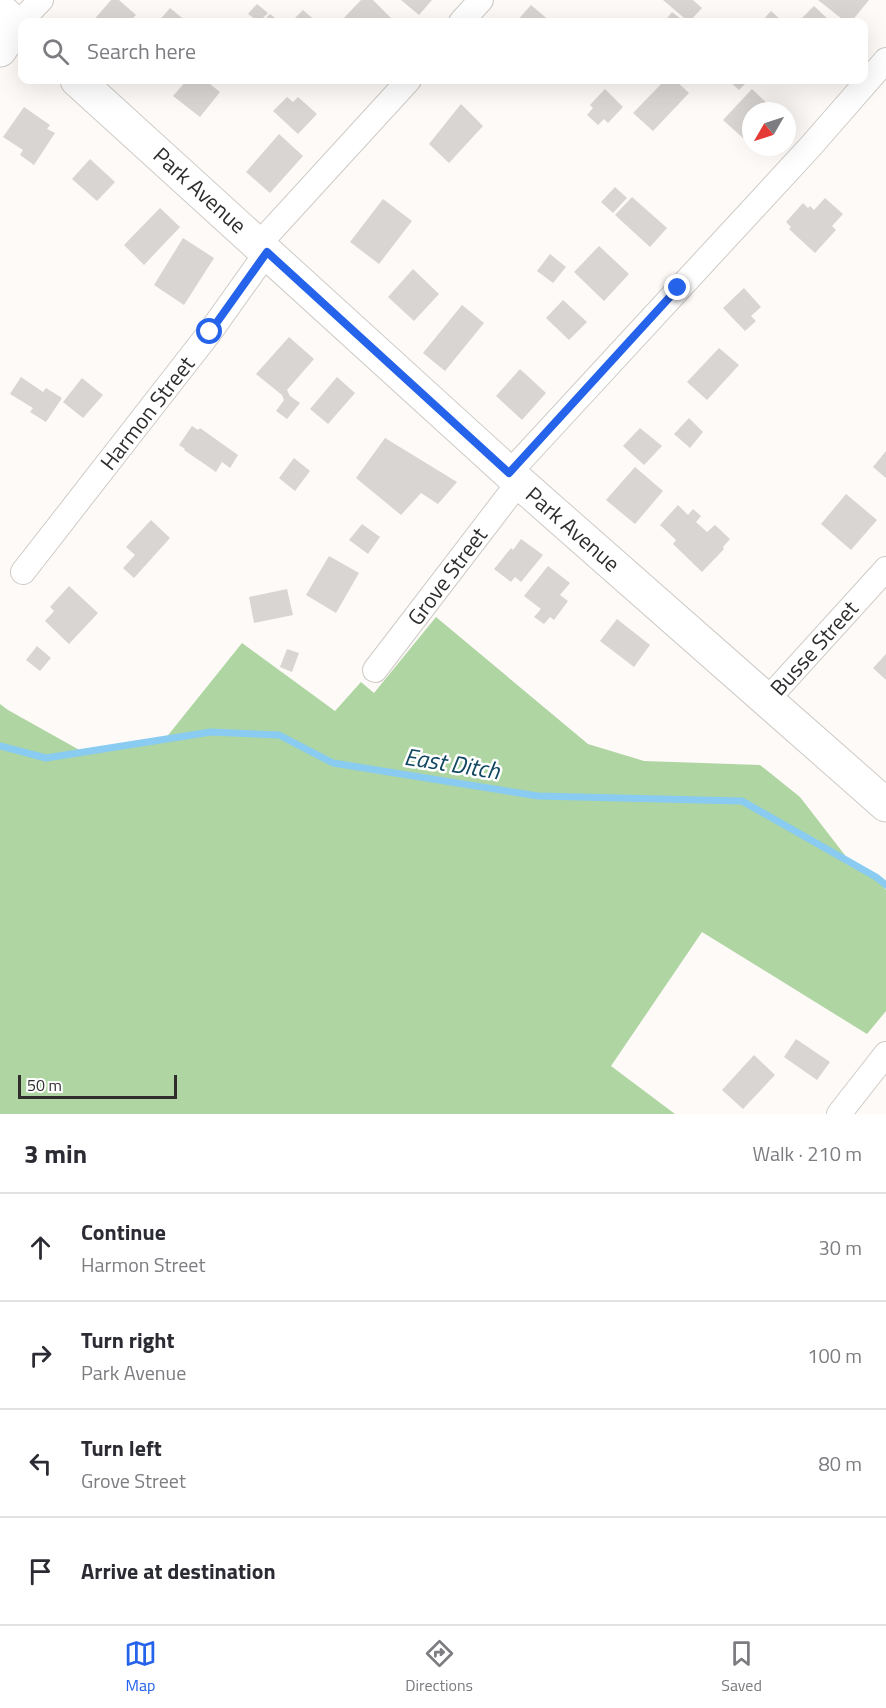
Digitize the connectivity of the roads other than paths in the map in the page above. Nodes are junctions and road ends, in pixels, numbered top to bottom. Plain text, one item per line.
1 (41, 0) edge
2 (481, 0) edge
3 (22, 18) edge
4 (465, 18) edge
5 (886, 60) edge
6 (868, 81) edge
7 (81, 84) edge
8 (406, 84) edge
9 (865, 84) edge
10 (263, 248) junction
11 (514, 477) junction
12 (886, 569) edge
13 (23, 572) dead end
14 (375, 670) dead end
15 (767, 700) junction
16 (886, 805) edge
17 (886, 1054) edge
18 (839, 1114) edge

1 - 3 street
2 - 4 street
5 - 6 street, Grove Street
7 - 10 street, Park Avenue
8 - 10 street, Harmon Street
9 - 11 street, Grove Street
10 - 11 street, Park Avenue
10 - 13 street, Harmon Street
11 - 14 street, Grove Street
11 - 15 street, Park Avenue
12 - 15 street, Busse Street
15 - 16 street, Park Avenue
17 - 18 street

